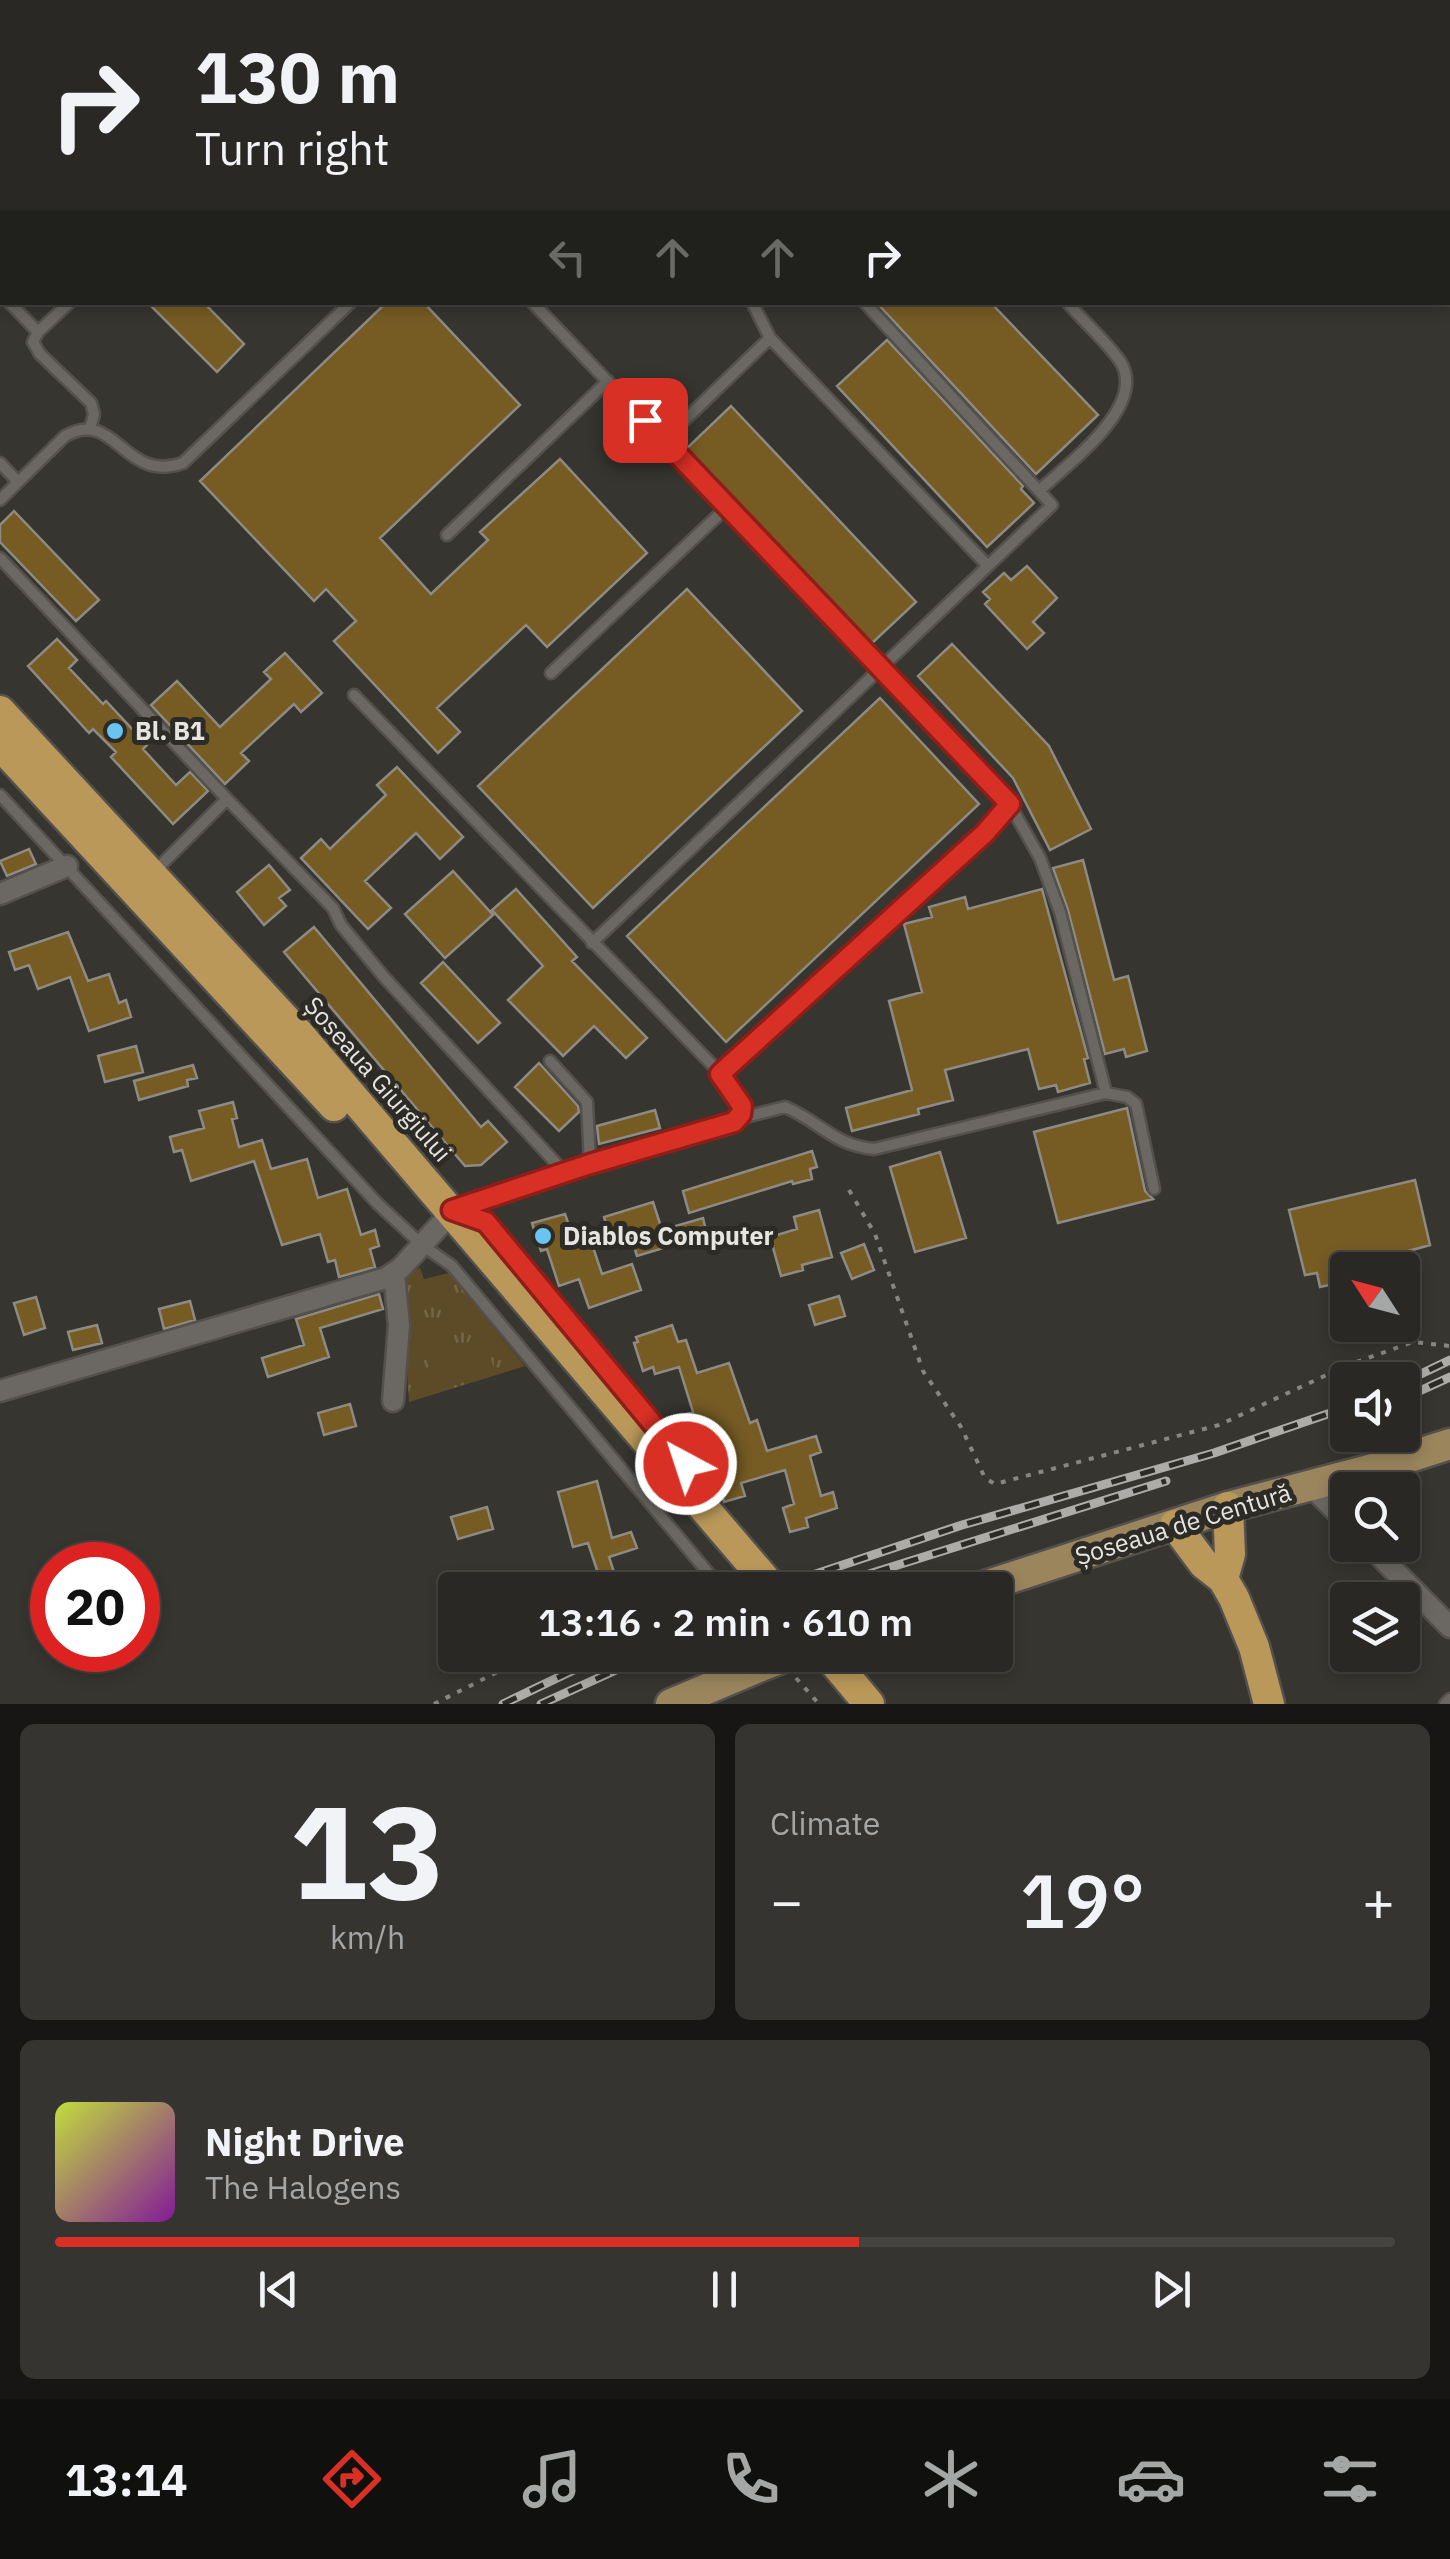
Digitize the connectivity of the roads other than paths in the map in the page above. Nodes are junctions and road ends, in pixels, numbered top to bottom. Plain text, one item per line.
1 (12, 305) edge
2 (67, 305) edge
3 (349, 305) edge
4 (535, 305) edge
5 (754, 305) edge
6 (867, 305) edge
7 (1070, 305) edge
8 (38, 332) junction
9 (770, 338) junction
10 (608, 381) junction
11 (90, 429) junction
12 (664, 440) junction
13 (0, 463) edge
14 (18, 482) junction
15 (1039, 491) junction
16 (0, 500) edge
17 (727, 506) junction
18 (447, 535) dead end
19 (0, 558) edge
20 (988, 566) junction
21 (882, 669) junction
22 (551, 673) dead end
23 (354, 695) dead end
24 (0, 711) edge
25 (4, 755) edge
26 (0, 795) edge
27 (228, 799) junction
28 (1010, 804) junction
29 (67, 866) junction
30 (152, 873) junction
31 (0, 894) edge
32 (592, 944) junction
33 (550, 1061) dead end
34 (720, 1074) junction
35 (1106, 1093) junction
36 (736, 1120) junction
37 (590, 1164) junction
38 (564, 1172) junction
39 (1154, 1190) dead end
40 (438, 1227) junction
41 (394, 1274) junction
42 (0, 1391) edge
43 (393, 1400) dead end
44 (1450, 1446) edge
45 (1311, 1486) junction
46 (1330, 1505) edge
47 (1228, 1508) junction
48 (724, 1509) dead end
49 (1175, 1525) junction
50 (1386, 1562) edge
51 (707, 1572) edge
52 (734, 1572) edge
53 (757, 1572) edge
54 (1013, 1577) edge
55 (1223, 1578) junction
56 (1450, 1627) edge
57 (749, 1672) edge
58 (817, 1672) edge
59 (842, 1672) edge
60 (670, 1704) edge
61 (844, 1704) edge
62 (869, 1704) edge
63 (1269, 1704) edge

1 - 8 lane
2 - 8 lane
3 - 11 lane
4 - 10 lane
5 - 9 lane
6 - 15 lane
7 - 15 lane
8 - 11 lane
9 - 12 lane
9 - 20 lane
10 - 12 lane
10 - 18 lane
11 - 14 lane
12 - 17 lane
13 - 14 lane
14 - 16 lane
15 - 20 lane
17 - 21 lane
17 - 22 lane
19 - 27 lane
20 - 21 lane
21 - 28 lane
21 - 32 lane
23 - 32 lane
24 - 30 highway, Șoseaua Giurgiului
25 - 40 highway, Șoseaua Giurgiului
26 - 29 lane
27 - 30 lane
27 - 38 lane
28 - 34 lane
28 - 35 lane
29 - 31 street
29 - 40 lane
30 - 40 highway, Șoseaua Giurgiului
32 - 34 lane
33 - 37 lane
34 - 36 lane
35 - 36 lane
35 - 39 lane
36 - 37 lane
37 - 38 lane
38 - 40 lane
40 - 41 street
40 - 48 lane
40 - 51 lane
40 - 52 highway, Șoseaua Giurgiului
40 - 53 highway, Șoseaua Giurgiului
41 - 42 street
41 - 43 street
44 - 45 main road, Șoseaua de Centură
45 - 46 street
45 - 47 main road, Șoseaua de Centură
47 - 49 main road, Șoseaua de Centură
47 - 55 highway
49 - 54 main road, Șoseaua de Centură
49 - 55 highway
50 - 56 street
55 - 63 highway
57 - 60 main road
58 - 61 highway
59 - 62 highway

